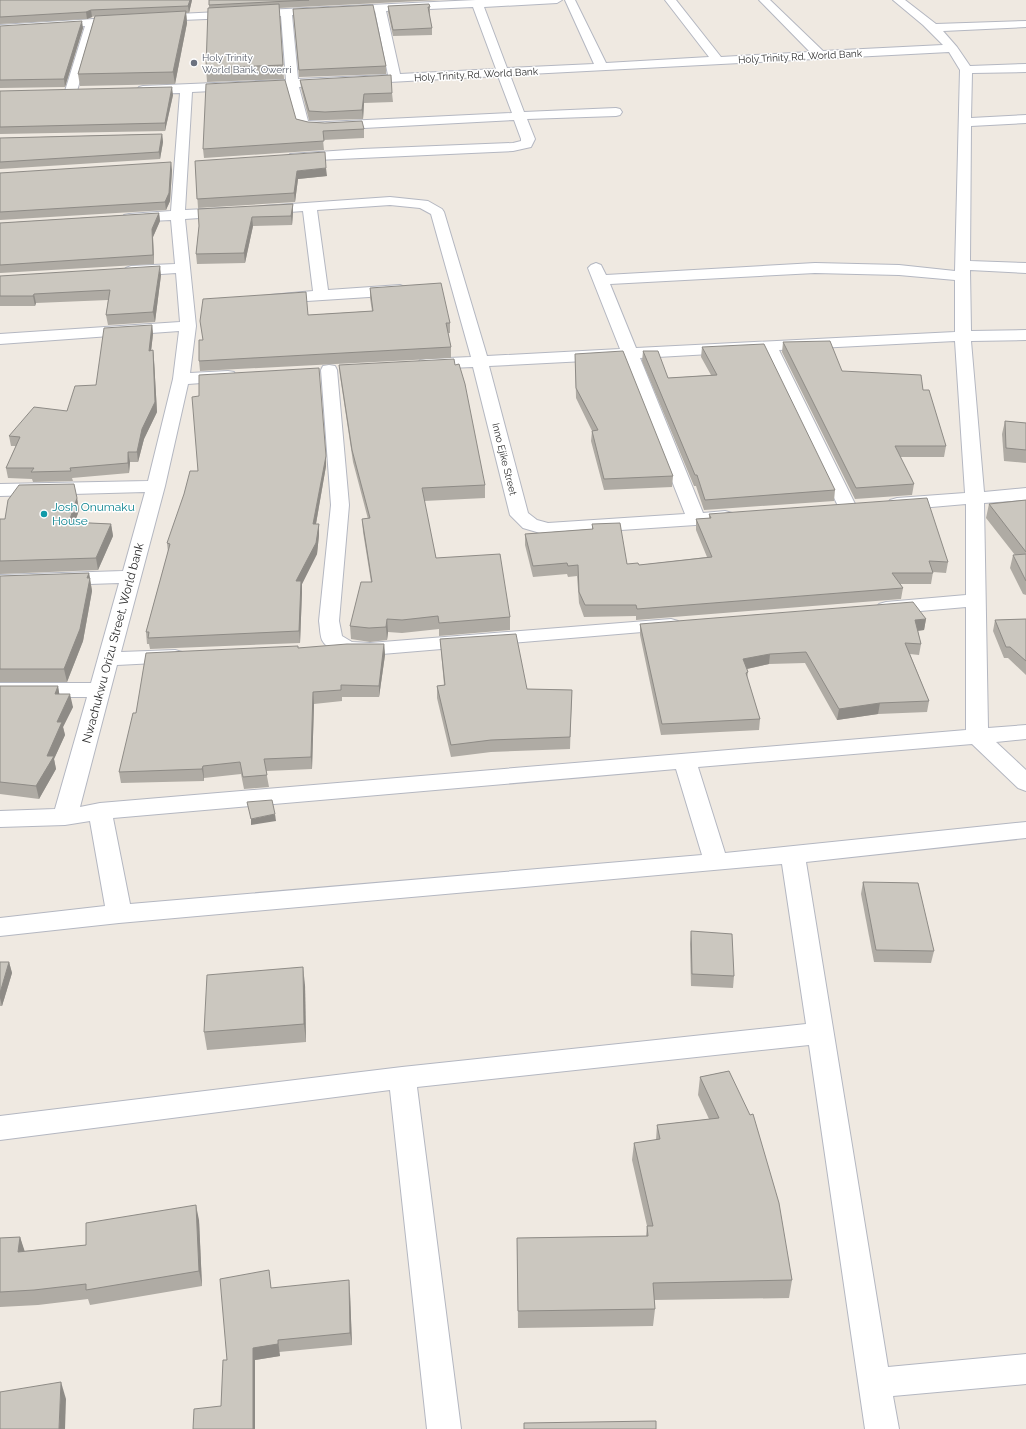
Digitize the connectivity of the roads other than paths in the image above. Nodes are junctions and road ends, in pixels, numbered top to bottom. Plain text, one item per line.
1 (557, 0) edge
2 (570, 0) edge
3 (670, 0) edge
4 (764, 0) edge
5 (898, 0) edge
6 (414, 3) edge
7 (477, 3) junction
8 (318, 5) edge
9 (380, 7) junction
10 (286, 12) junction
11 (92, 22) junction
12 (1026, 24) edge
13 (0, 28) edge
14 (933, 28) junction
15 (952, 48) junction
16 (820, 55) junction
17 (718, 61) junction
18 (602, 67) junction
19 (1026, 68) edge
20 (966, 70) junction
21 (502, 72) junction
22 (395, 78) junction
23 (292, 83) junction
24 (186, 89) junction
25 (132, 90) edge
26 (71, 91) junction
27 (87, 91) edge
28 (56, 92) edge
29 (616, 112) dead end
30 (518, 116) junction
31 (1026, 119) edge
32 (965, 122) junction
33 (283, 158) edge
34 (309, 207) junction
35 (178, 216) junction
36 (116, 219) edge
37 (182, 268) junction
38 (1026, 268) edge
39 (962, 271) junction
40 (119, 272) edge
41 (412, 289) edge
42 (321, 295) junction
43 (265, 299) edge
44 (188, 326) junction
45 (1026, 335) edge
46 (964, 336) junction
47 (0, 339) edge
48 (768, 346) junction
49 (629, 354) junction
50 (480, 361) junction
51 (408, 366) edge
52 (329, 370) dead end
53 (243, 375) edge
54 (181, 379) junction
55 (156, 486) junction
56 (0, 490) edge
57 (1025, 495) edge
58 (975, 498) junction
59 (744, 516) edge
60 (696, 519) junction
61 (131, 577) junction
62 (0, 582) edge
63 (976, 600) junction
64 (866, 609) edge
65 (686, 624) edge
66 (348, 648) junction
67 (316, 650) edge
68 (196, 655) edge
69 (108, 659) junction
70 (0, 690) edge
71 (100, 690) junction
72 (1026, 732) edge
73 (977, 736) junction
74 (685, 761) junction
75 (1026, 783) edge
76 (100, 811) junction
77 (65, 817) junction
78 (0, 819) edge
79 (1026, 830) edge
80 (793, 855) junction
81 (716, 862) junction
82 (118, 914) junction
83 (0, 927) edge
84 (821, 1033) junction
85 (402, 1078) junction
86 (0, 1128) edge
87 (1026, 1369) edge
88 (874, 1383) junction
89 (444, 1429) edge
90 (882, 1429) edge

1 - 7 street
2 - 18 street
3 - 17 street
4 - 16 street
5 - 14 street
6 - 7 street
6 - 9 street
7 - 21 street
8 - 9 street
8 - 10 street
9 - 22 street
10 - 11 street
10 - 23 street
11 - 13 street
11 - 26 street
12 - 14 street
14 - 15 street
15 - 16 street, Holy Trinity Rd, World Bank
15 - 20 street
16 - 17 street, Holy Trinity Rd, World Bank
17 - 18 street, Holy Trinity Rd, World Bank
18 - 21 street, Holy Trinity Rd, World Bank
19 - 20 street
20 - 32 street
21 - 22 street, Holy Trinity Rd, World Bank
21 - 30 street
22 - 23 street, Holy Trinity Rd, World Bank
23 - 24 street, Holy Trinity Rd, World Bank
23 - 30 street
24 - 25 street, Holy Trinity Rd, World Bank
24 - 35 street, Nwachukwu Orizu Street, World bank
26 - 27 street
26 - 28 street
29 - 30 street
30 - 33 street
31 - 32 street
32 - 39 street
34 - 35 street, Inno Ejike Street
34 - 42 street
34 - 50 street, Inno Ejike Street
35 - 36 street, Inno Ejike Street
35 - 37 street, Nwachukwu Orizu Street, World bank
37 - 40 street
37 - 44 street, Nwachukwu Orizu Street, World bank
38 - 39 street
39 - 46 street
39 - 49 street
41 - 42 street
42 - 43 street
44 - 47 street
44 - 54 street, Nwachukwu Orizu Street, World bank
45 - 46 street
46 - 48 street
46 - 58 street
48 - 49 street
48 - 58 street
49 - 50 street
49 - 60 street
50 - 51 street
50 - 60 street, Inno Ejike Street
52 - 66 street
53 - 54 street
54 - 55 street, Nwachukwu Orizu Street, World bank
55 - 56 street
55 - 61 street, Nwachukwu Orizu Street, World bank
57 - 58 street
58 - 63 street
59 - 60 street, Inno Ejike Street
61 - 62 street
61 - 69 street, Nwachukwu Orizu Street, World bank
63 - 64 street
63 - 73 street
65 - 66 street
66 - 67 street
68 - 69 street
69 - 71 street, Nwachukwu Orizu Street, World bank
70 - 71 street
71 - 77 street, Nwachukwu Orizu Street, World bank
72 - 73 street
73 - 74 street
73 - 75 street
74 - 76 street
74 - 81 street
76 - 77 street
76 - 82 street
77 - 78 street
79 - 80 street
80 - 81 street
80 - 84 street
81 - 82 street
82 - 83 street
84 - 85 street
84 - 88 street
85 - 86 street
85 - 89 street
87 - 88 street
88 - 90 street

